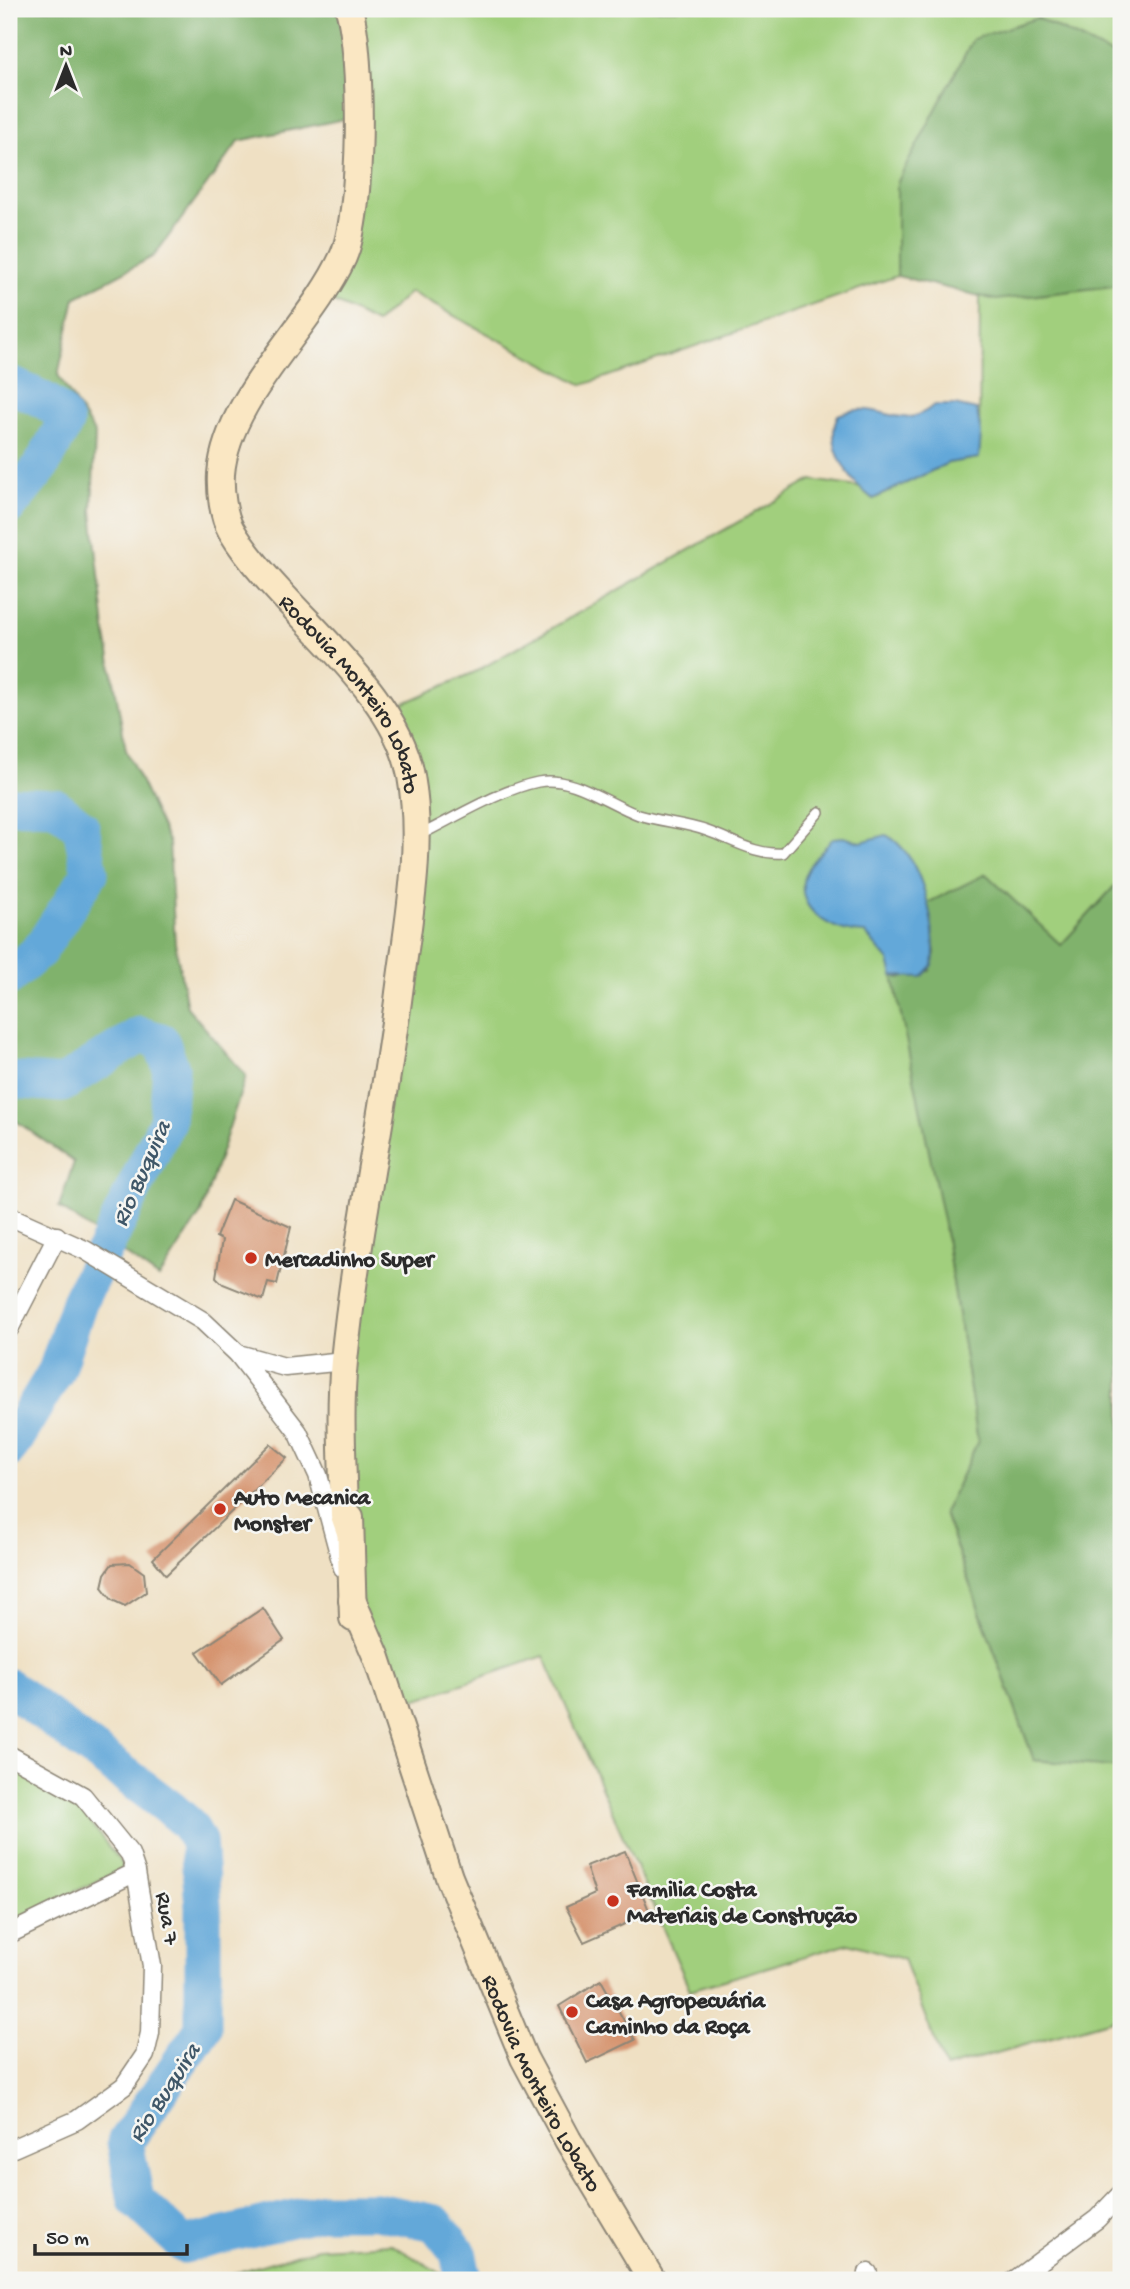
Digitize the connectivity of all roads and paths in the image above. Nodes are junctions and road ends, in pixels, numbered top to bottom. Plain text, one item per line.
1 (349, 9) edge
2 (819, 812) dead end
3 (415, 837) junction
4 (9, 1216) edge
5 (57, 1236) junction
6 (9, 1329) edge
7 (238, 1354) junction
8 (344, 1361) junction
9 (352, 1600) junction
10 (9, 1755) edge
11 (136, 1872) junction
12 (9, 1934) edge
13 (9, 2150) edge
14 (1121, 2194) edge
15 (652, 2280) edge
16 (1015, 2280) edge

1 - 3 main road, Rodovia Monteiro Lobato
2 - 3 lane
3 - 8 main road, Rodovia Monteiro Lobato
4 - 5 street
5 - 6 street
5 - 7 street
7 - 8 street
7 - 9 street
8 - 9 main road, Rodovia Monteiro Lobato
9 - 15 main road, Rodovia Monteiro Lobato
10 - 11 street, Rua 7
11 - 12 street
11 - 13 street, Rua 7
14 - 16 street

